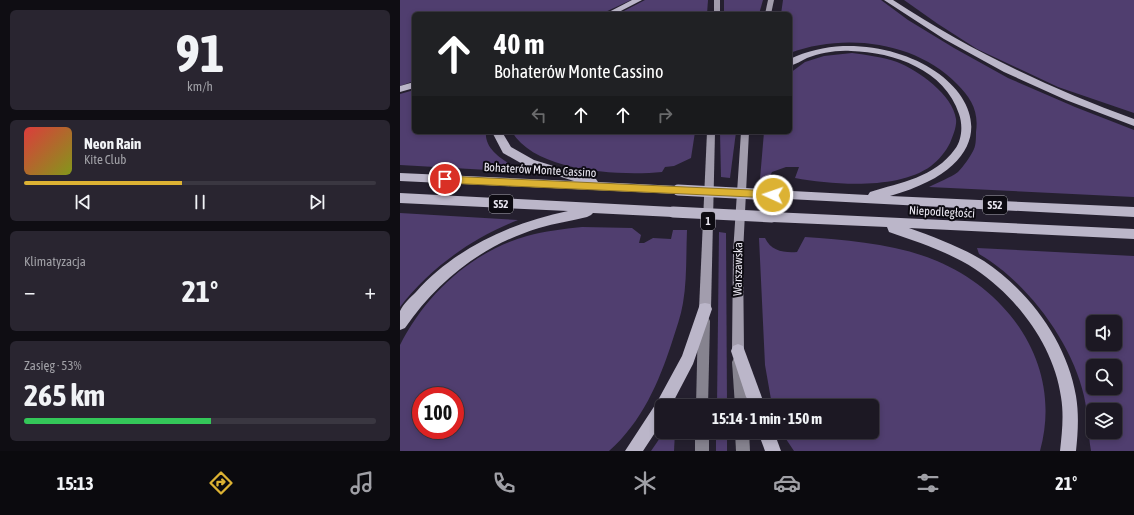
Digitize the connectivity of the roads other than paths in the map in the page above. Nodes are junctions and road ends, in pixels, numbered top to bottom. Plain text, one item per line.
1 (638, 0) edge
2 (718, 0) edge
3 (771, 0) edge
4 (888, 0) edge
5 (613, 12) edge
6 (717, 12) edge
7 (768, 12) edge
8 (792, 62) edge
9 (412, 86) edge
10 (400, 90) edge
11 (1134, 123) edge
12 (498, 134) edge
13 (711, 134) edge
14 (745, 134) edge
15 (400, 177) edge
16 (611, 187) junction
17 (773, 195) joint
18 (400, 198) edge
19 (856, 198) junction
20 (602, 209) junction
21 (1134, 212) edge
22 (878, 223) junction
23 (1134, 234) edge
24 (705, 309) junction
25 (400, 323) edge
26 (738, 351) junction
27 (667, 399) edge
28 (702, 399) edge
29 (741, 399) edge
30 (755, 399) edge
31 (655, 419) edge
32 (702, 439) edge
33 (742, 439) edge
34 (769, 439) edge
35 (633, 451) edge
36 (702, 451) edge
37 (743, 451) edge
38 (773, 451) edge
39 (1068, 451) edge

1 - 5 highway
2 - 6 main road
3 - 7 main road
4 - 11 highway
8 - 19 highway
9 - 10 highway
12 - 16 highway
13 - 24 main road, 1
14 - 26 main road, Warszawska
15 - 16 highway, Bohaterów Monte Cassino / S52
16 - 17 highway, Bohaterów Monte Cassino / S52, bridge
17 - 19 highway, Niepodległości / S52
18 - 20 highway, S52
19 - 21 highway, Niepodległości / S52
20 - 22 highway, Niepodległości / S52, bridge
20 - 25 highway
22 - 23 highway, Niepodległości / S52
22 - 39 highway
24 - 27 highway
24 - 28 main road
26 - 29 main road, Warszawska
26 - 30 highway
31 - 35 highway
32 - 36 main road
33 - 37 main road
34 - 38 highway

